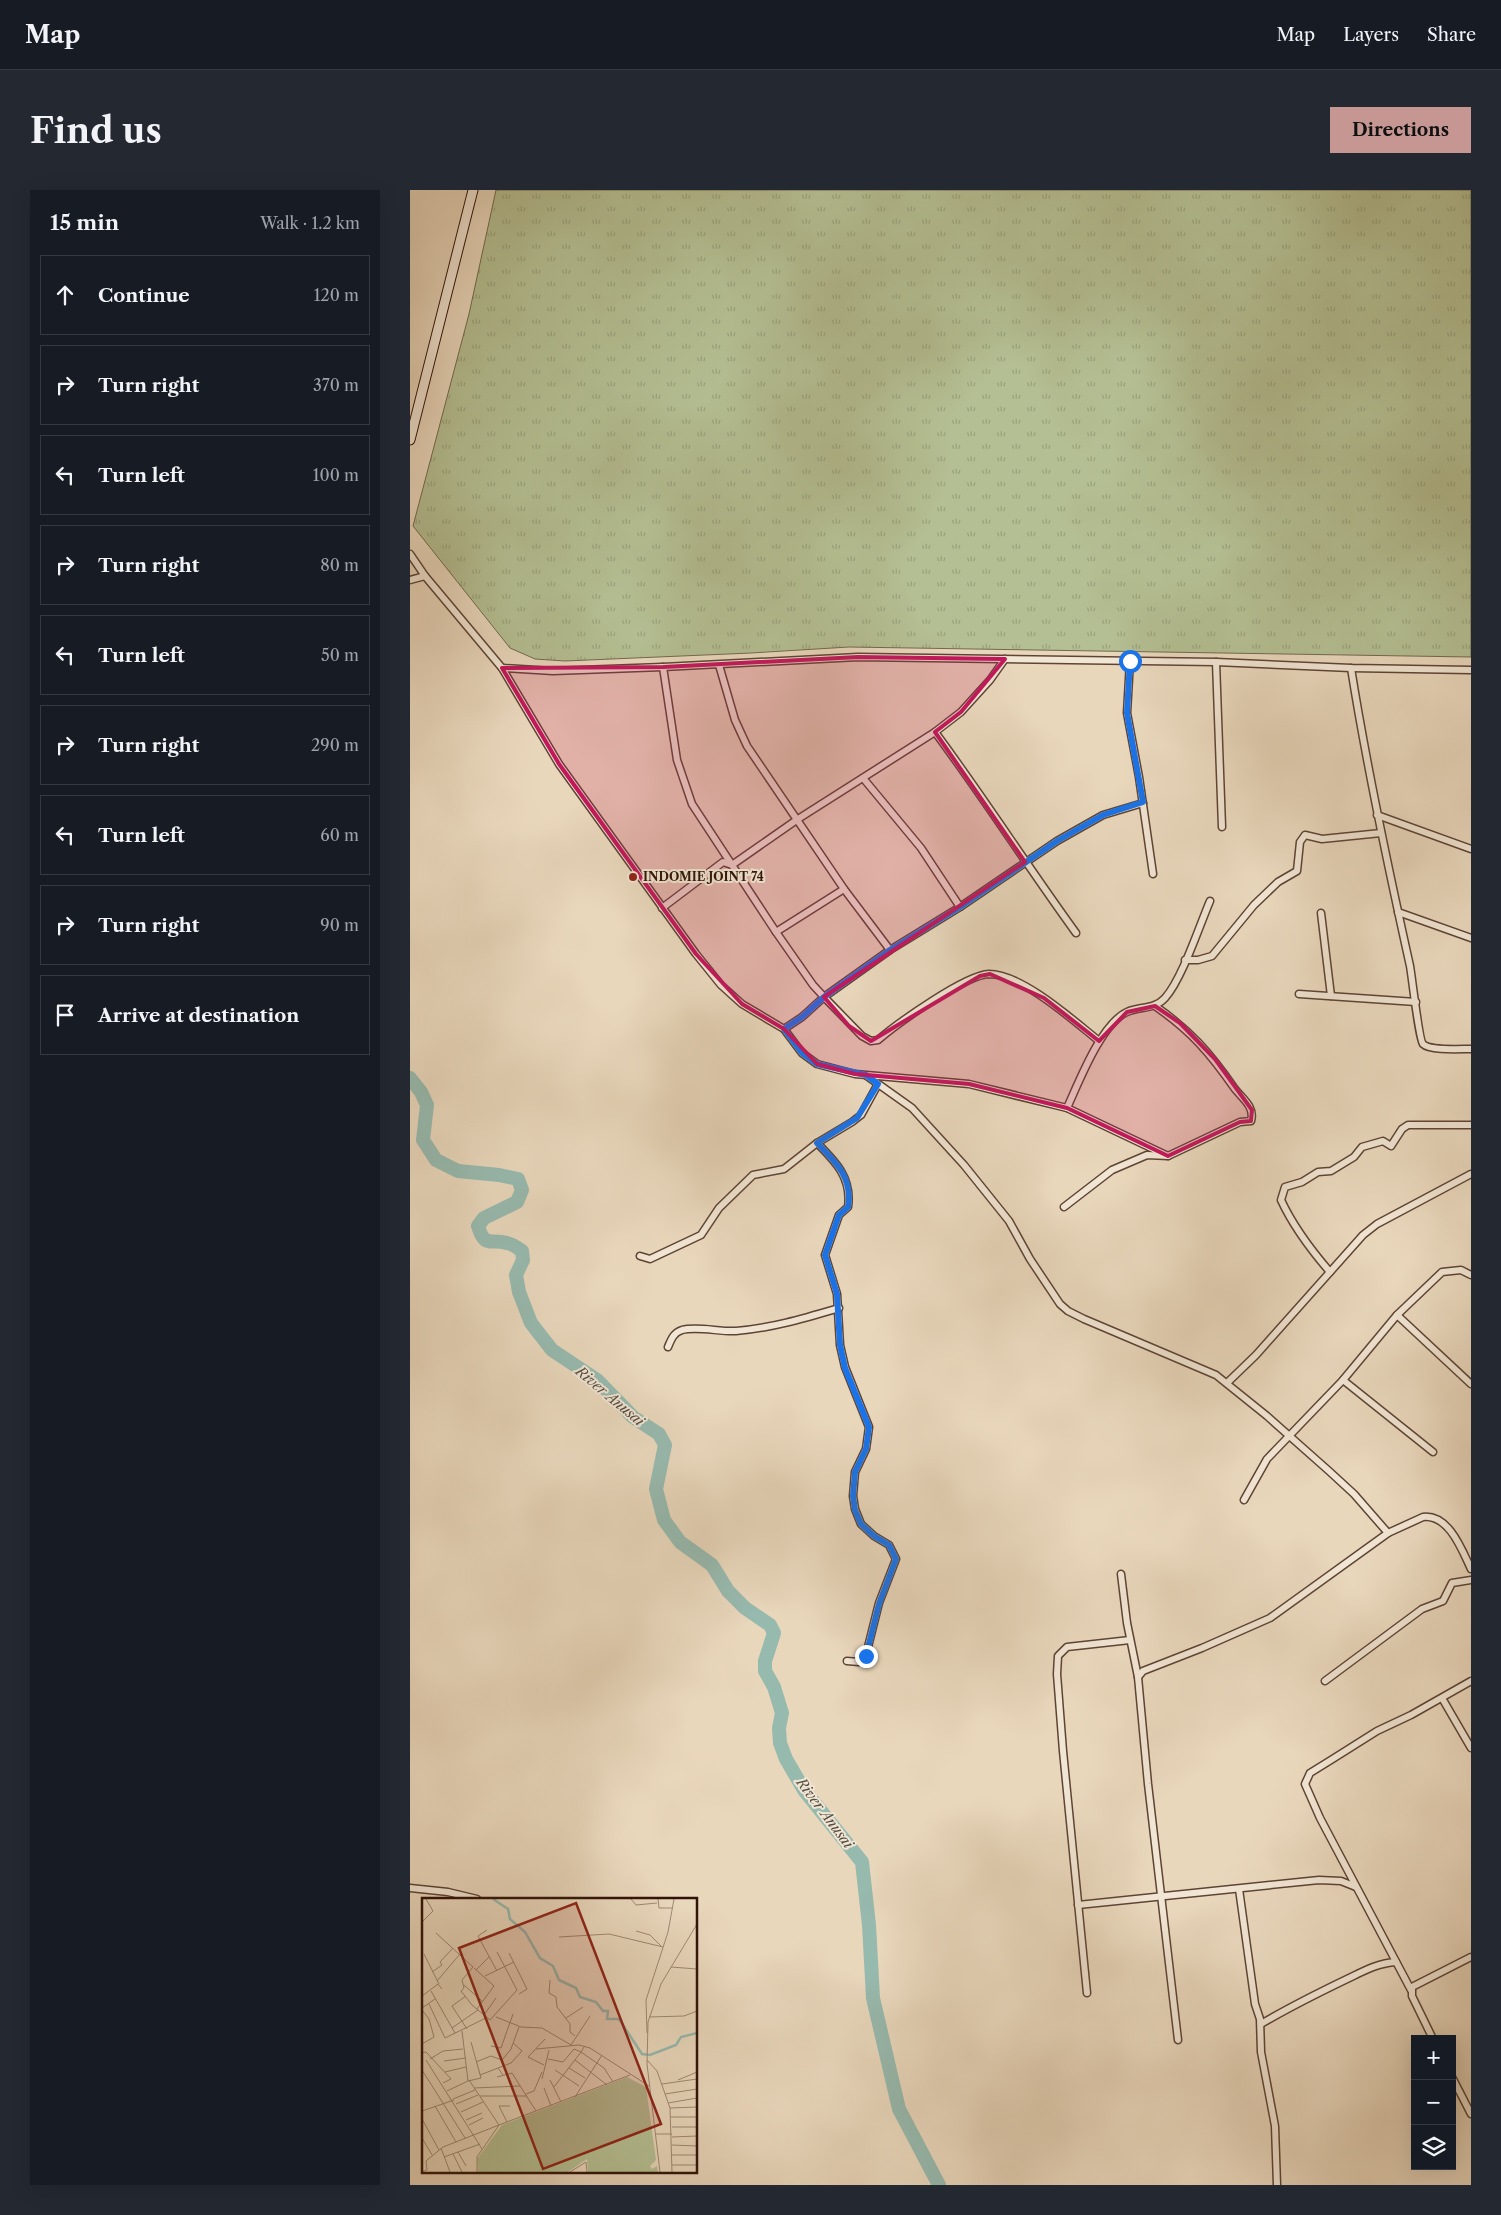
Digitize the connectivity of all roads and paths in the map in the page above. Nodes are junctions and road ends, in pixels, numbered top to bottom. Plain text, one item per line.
1 (473, 190) edge
2 (410, 440) edge
3 (410, 554) edge
4 (425, 576) junction
5 (410, 580) edge
6 (1005, 659) junction
7 (1130, 661) junction
8 (1216, 662) junction
9 (719, 665) junction
10 (664, 667) junction
11 (502, 668) junction
12 (1351, 668) junction
13 (1471, 670) edge
14 (935, 732) junction
15 (863, 778) junction
16 (1143, 802) junction
17 (1377, 815) junction
18 (798, 819) junction
19 (1222, 827) dead end
20 (1381, 833) junction
21 (1471, 849) edge
22 (1025, 862) junction
23 (732, 865) junction
24 (1153, 874) dead end
25 (844, 889) junction
26 (1210, 901) dead end
27 (960, 907) junction
28 (662, 908) junction
29 (1398, 912) junction
30 (1322, 913) dead end
31 (776, 932) junction
32 (1076, 933) dead end
33 (1471, 938) edge
34 (890, 950) junction
35 (1185, 960) junction
36 (1298, 994) dead end
37 (1330, 996) junction
38 (824, 997) junction
39 (1416, 1002) junction
40 (1156, 1006) junction
41 (784, 1029) junction
42 (1099, 1041) junction
43 (1471, 1049) edge
44 (866, 1075) junction
45 (878, 1084) junction
46 (1067, 1108) junction
47 (1471, 1125) edge
48 (817, 1143) junction
49 (1168, 1156) junction
50 (1471, 1174) edge
51 (1064, 1207) dead end
52 (640, 1256) dead end
53 (1330, 1272) junction
54 (1471, 1275) edge
55 (839, 1308) junction
56 (1397, 1315) junction
57 (668, 1347) dead end
58 (1343, 1380) junction
59 (1227, 1383) junction
60 (1471, 1384) edge
61 (1289, 1434) junction
62 (1433, 1452) dead end
63 (1244, 1500) dead end
64 (1388, 1533) junction
65 (1468, 1556) edge
66 (1471, 1569) edge
67 (1121, 1574) dead end
68 (1471, 1580) edge
69 (1130, 1640) junction
70 (847, 1661) dead end
71 (1138, 1676) junction
72 (1325, 1680) dead end
73 (1471, 1681) edge
74 (1442, 1698) junction
75 (1471, 1748) edge
76 (1356, 1887) junction
77 (410, 1888) edge
78 (1238, 1889) junction
79 (1160, 1897) junction
80 (473, 1898) edge
81 (1078, 1905) junction
82 (1471, 1957) edge
83 (1396, 1962) junction
84 (1411, 1990) junction
85 (1087, 1993) dead end
86 (1261, 2024) junction
87 (1431, 2035) edge
88 (1178, 2040) dead end
89 (1454, 2080) edge
90 (1471, 2114) edge
91 (1278, 2185) edge

1 - 2 main road
3 - 4 street
4 - 5 street
4 - 11 street
6 - 7 street
6 - 9 street
6 - 14 street
7 - 8 street
7 - 16 street
8 - 12 street
8 - 19 street
9 - 10 street
9 - 18 street
10 - 11 street
10 - 23 street
11 - 28 street
12 - 13 street
12 - 17 street
14 - 15 street
14 - 22 street
15 - 18 street
15 - 27 street
16 - 22 street
16 - 24 street
17 - 20 street
17 - 21 street
18 - 23 street
18 - 25 street
20 - 29 street
20 - 35 street
22 - 27 street
22 - 32 street
23 - 28 street
23 - 31 street
25 - 31 street
25 - 34 street
26 - 35 street
27 - 34 street
28 - 41 street
29 - 33 street
29 - 39 street
30 - 37 street
31 - 38 street
34 - 38 street
35 - 40 street
36 - 37 street
37 - 39 street
38 - 41 street
38 - 42 street
39 - 43 street
40 - 42 street
40 - 49 street
41 - 44 street
42 - 46 street
44 - 45 street
44 - 46 street
45 - 48 street
45 - 59 street
46 - 49 street
47 - 53 street
48 - 52 street
48 - 55 street
49 - 51 street
50 - 53 street
53 - 59 street
54 - 56 street
55 - 57 street
55 - 70 street
56 - 58 street
56 - 60 street
58 - 61 street
58 - 62 street
59 - 61 street
61 - 63 street
61 - 64 street
64 - 65 street
64 - 71 street
65 - 66 street
67 - 69 street
68 - 72 street
69 - 71 street
69 - 81 street
71 - 79 street
73 - 74 street
74 - 75 street
74 - 76 street
76 - 78 street
76 - 83 street
77 - 80 street
78 - 79 street
78 - 86 street
79 - 81 street
79 - 88 street
81 - 85 street
82 - 84 street
83 - 84 street
83 - 86 street
84 - 87 street
86 - 91 street
89 - 90 street

